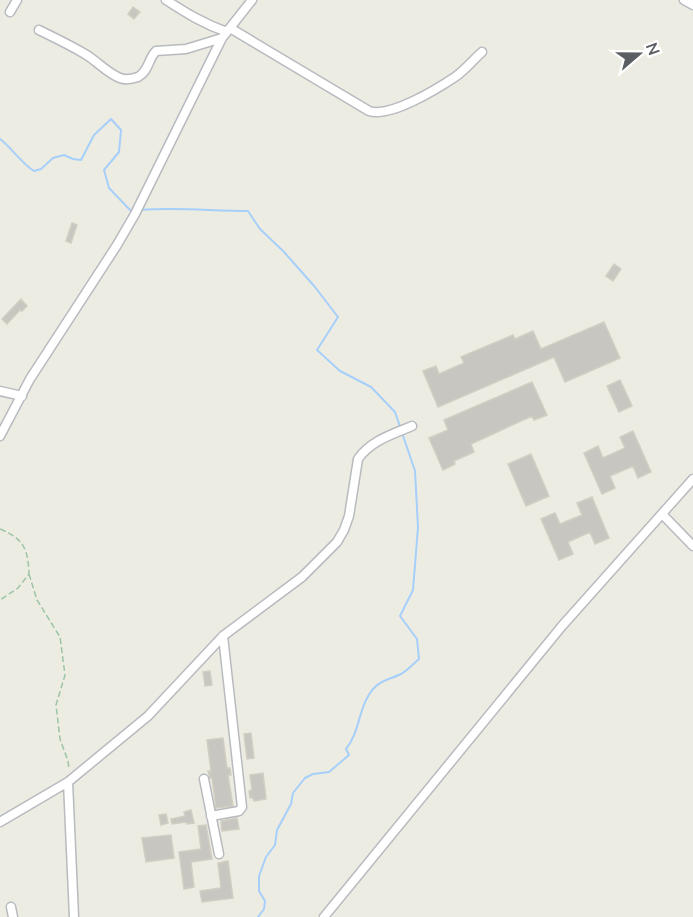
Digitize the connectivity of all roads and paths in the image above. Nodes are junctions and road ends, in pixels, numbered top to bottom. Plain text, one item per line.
1 (17, 0) edge
2 (166, 0) edge
3 (252, 0) edge
4 (684, 0) edge
5 (693, 5) edge
6 (10, 12) dead end
7 (39, 30) dead end
8 (226, 33) junction
9 (482, 52) dead end
10 (0, 391) edge
11 (22, 396) junction
12 (409, 427) dead end
13 (0, 436) edge
14 (693, 479) edge
15 (662, 513) junction
16 (0, 529) edge
17 (693, 546) edge
18 (29, 574) junction
19 (0, 600) edge
20 (224, 636) junction
21 (204, 779) dead end
22 (68, 782) junction
23 (211, 816) junction
24 (0, 822) edge
25 (219, 854) dead end
26 (11, 907) dead end
27 (13, 917) edge
28 (74, 917) edge
29 (324, 917) edge

1 - 6 street
2 - 8 street
3 - 8 street
4 - 5 street
7 - 8 street
8 - 9 street
8 - 11 street
10 - 11 street
11 - 13 street
12 - 20 street
14 - 15 street
15 - 17 street
15 - 29 street
16 - 18 path
18 - 19 path
18 - 22 path
20 - 22 street
20 - 23 street
21 - 23 street
22 - 24 street
22 - 28 street
23 - 25 street
26 - 27 street

